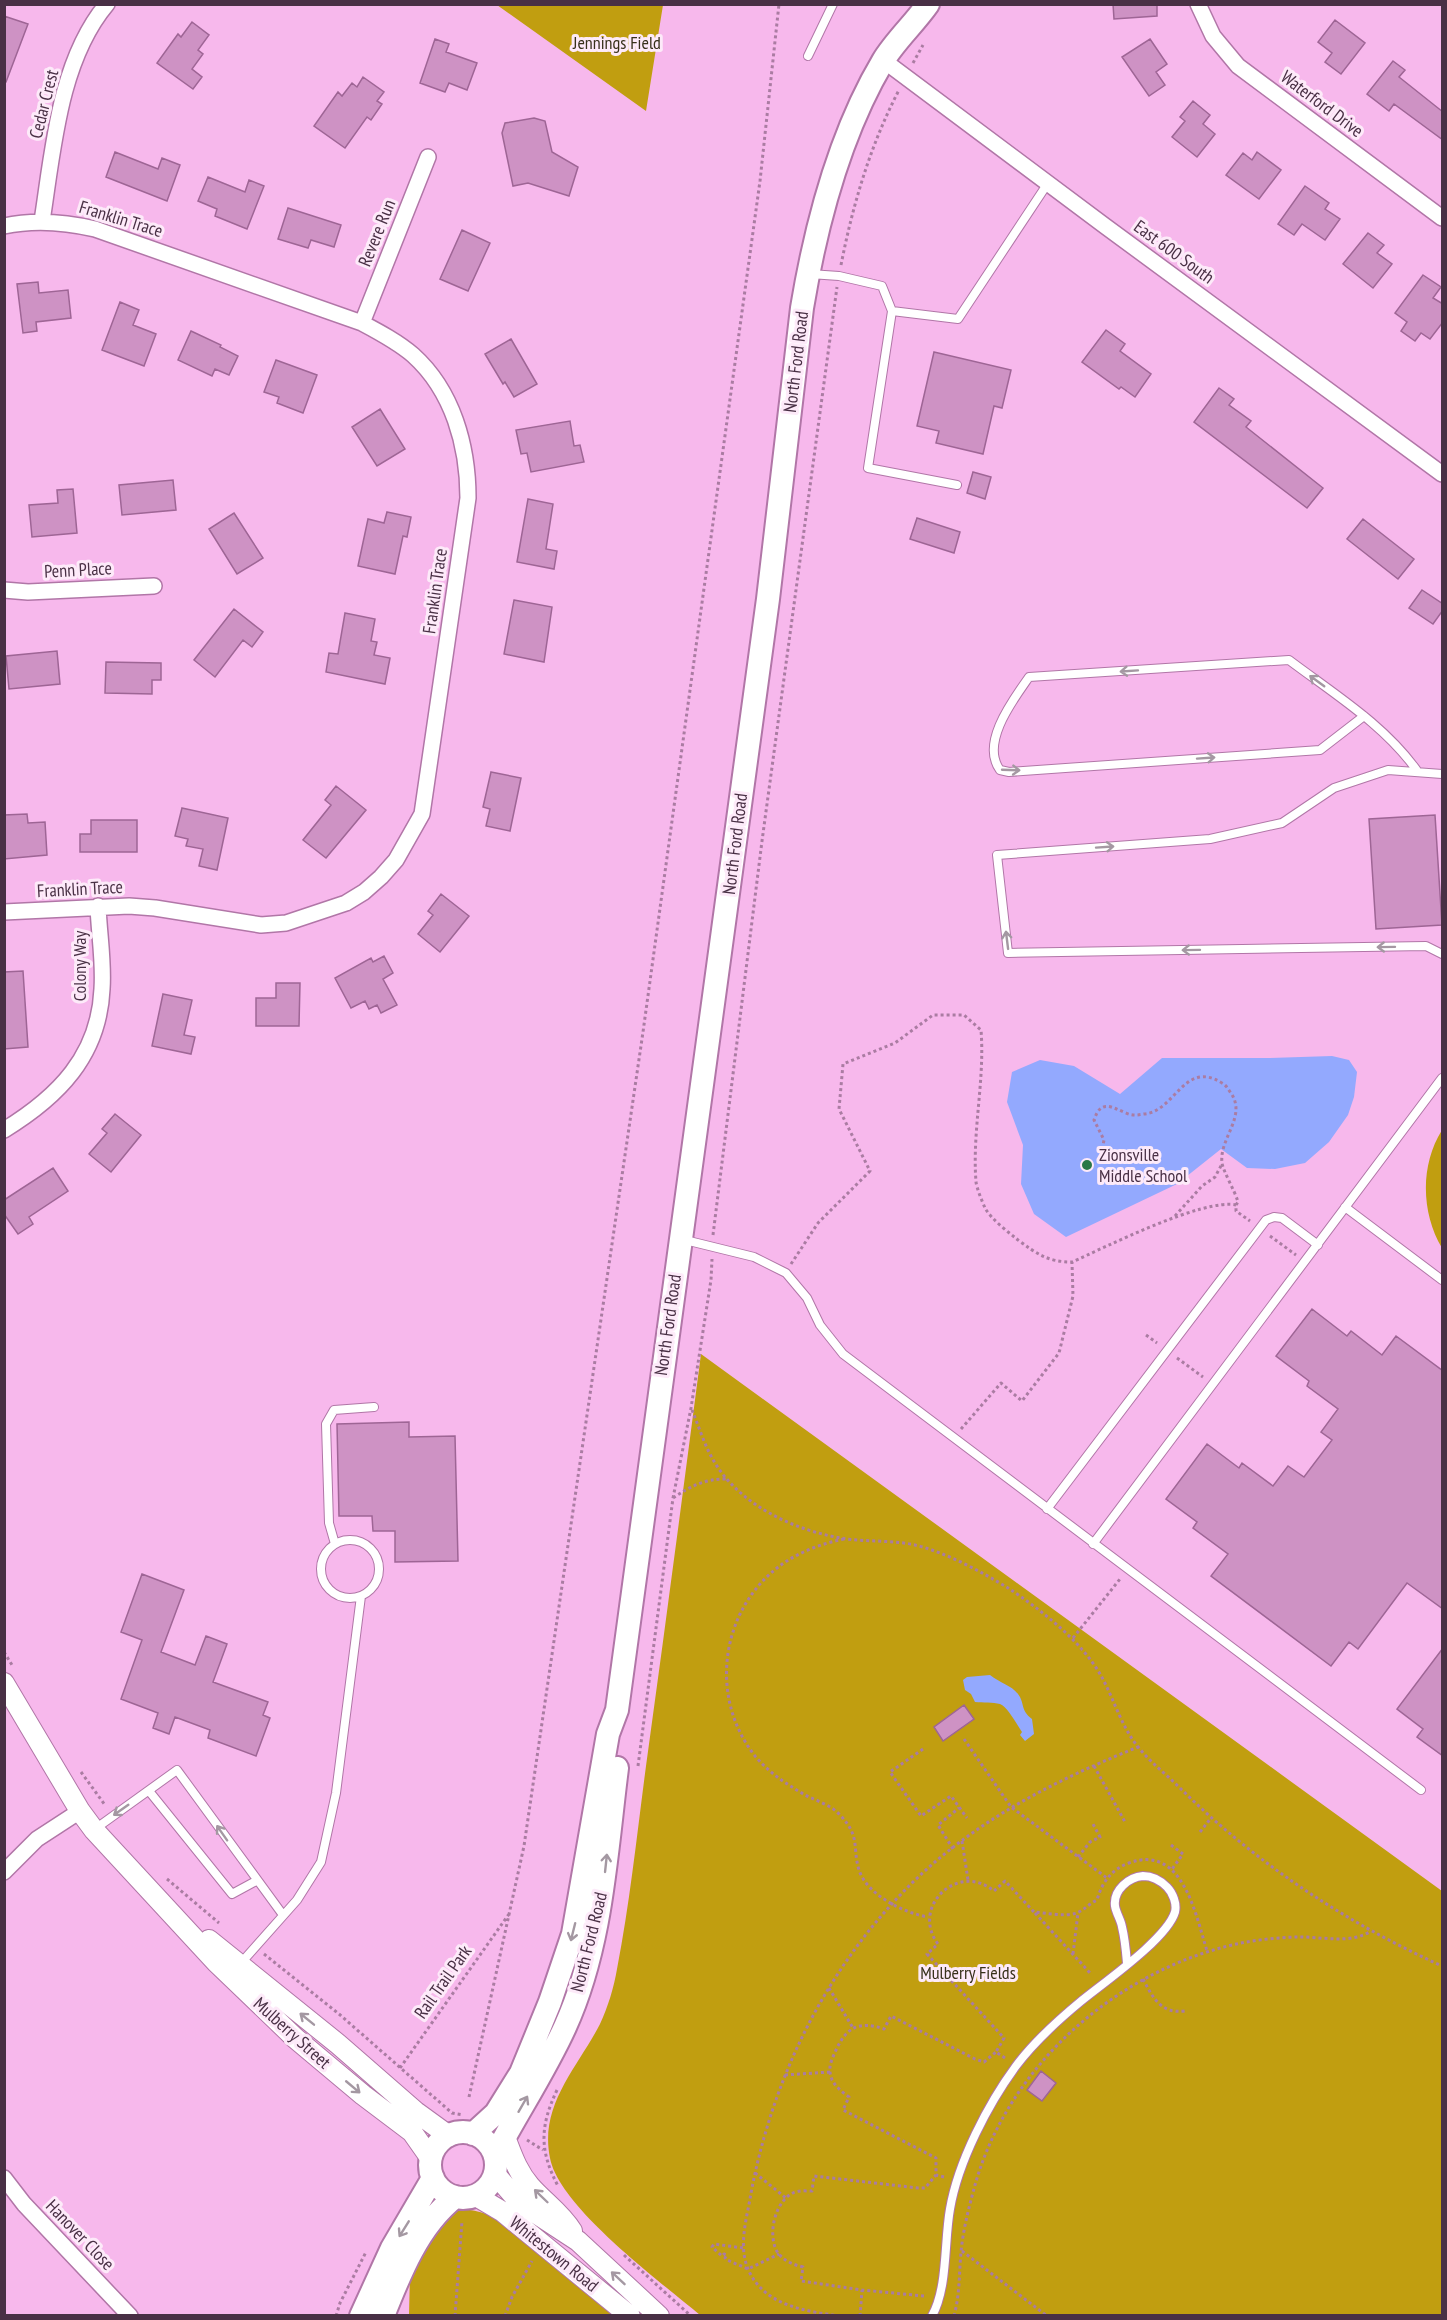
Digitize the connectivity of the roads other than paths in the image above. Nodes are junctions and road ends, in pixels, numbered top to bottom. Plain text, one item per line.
1 (106, 4) edge
2 (833, 4) edge
3 (928, 4) edge
4 (1198, 4) edge
5 (808, 56) dead end
6 (883, 60) junction
7 (428, 157) dead end
8 (1048, 183) junction
9 (1443, 218) edge
10 (42, 221) junction
11 (4, 226) edge
12 (807, 274) junction
13 (892, 311) junction
14 (362, 322) junction
15 (1443, 474) edge
16 (957, 484) dead end
17 (154, 586) dead end
18 (4, 590) edge
19 (1364, 716) junction
20 (1418, 772) junction
21 (1443, 774) edge
22 (98, 906) junction
23 (4, 912) edge
24 (1443, 954) edge
25 (1443, 1078) edge
26 (4, 1130) edge
27 (1345, 1207) junction
28 (680, 1239) junction
29 (1318, 1245) junction
30 (1443, 1280) edge
31 (374, 1407) dead end
32 (1047, 1509) junction
33 (335, 1544) junction
34 (1093, 1544) junction
35 (361, 1596) junction
36 (10, 1677) edge
37 (617, 1710) junction
38 (1421, 1790) dead end
39 (149, 1791) junction
40 (80, 1811) junction
41 (94, 1830) junction
42 (4, 1872) edge
43 (256, 1881) junction
44 (159, 1901) junction
45 (283, 1915) junction
46 (1127, 1963) junction
47 (240, 1964) junction
48 (470, 2125) junction
49 (449, 2136) junction
50 (503, 2150) junction
51 (432, 2168) junction
52 (4, 2178) edge
53 (466, 2196) junction
54 (578, 2241) junction
55 (130, 2316) edge
56 (361, 2316) edge
57 (383, 2316) edge
58 (630, 2316) edge
59 (659, 2316) edge
60 (932, 2316) edge

1 - 10 street, Cedar Crest
2 - 5 lane
3 - 6 main road, North Ford Road
4 - 9 street, Waterford Drive
6 - 8 street, East 600 South
6 - 12 main road, North Ford Road
7 - 14 street, Revere Run
8 - 13 lane
8 - 15 street, East 600 South
10 - 11 street, Franklin Trace
10 - 14 street, Franklin Trace
12 - 13 lane
12 - 28 main road, North Ford Road
13 - 16 lane
14 - 22 street, Franklin Trace
17 - 18 street, Penn Place
19 -> 19 lane
19 - 20 lane
20 - 21 lane
24 -> 20 lane
22 - 23 street, Franklin Trace
22 - 26 street, Colony Way
25 - 27 lane
27 - 29 lane
27 - 30 lane
28 - 32 lane
28 - 37 main road, North Ford Road
29 - 32 lane
29 - 34 lane
31 - 33 lane
32 - 34 lane
33 - 35 lane
33 - 35 lane
34 - 38 lane
35 - 45 lane
36 - 40 street, Mulberry Street
37 -> 48 main road, North Ford Road
50 -> 37 main road, North Ford Road
39 -> 41 lane
39 - 43 lane
43 -> 39 lane
40 - 41 street, Mulberry Street
40 - 42 street
41 - 44 street, Mulberry Street
43 - 45 lane
44 - 47 street, Mulberry Street
44 -> 51 street, Mulberry Street
45 - 47 lane
46 - 46 lane
46 - 60 lane
49 -> 47 street, Mulberry Street
48 - 49 main road
48 - 50 main road
49 - 51 main road
50 - 53 main road
54 -> 50 street, Whitestown Road
50 - 54 street, Whitestown Road
51 - 53 main road
51 -> 56 main road
52 - 55 street, Hanover Close
53 - 57 main road
53 - 58 street, Whitestown Road
59 -> 54 street, Whitestown Road

